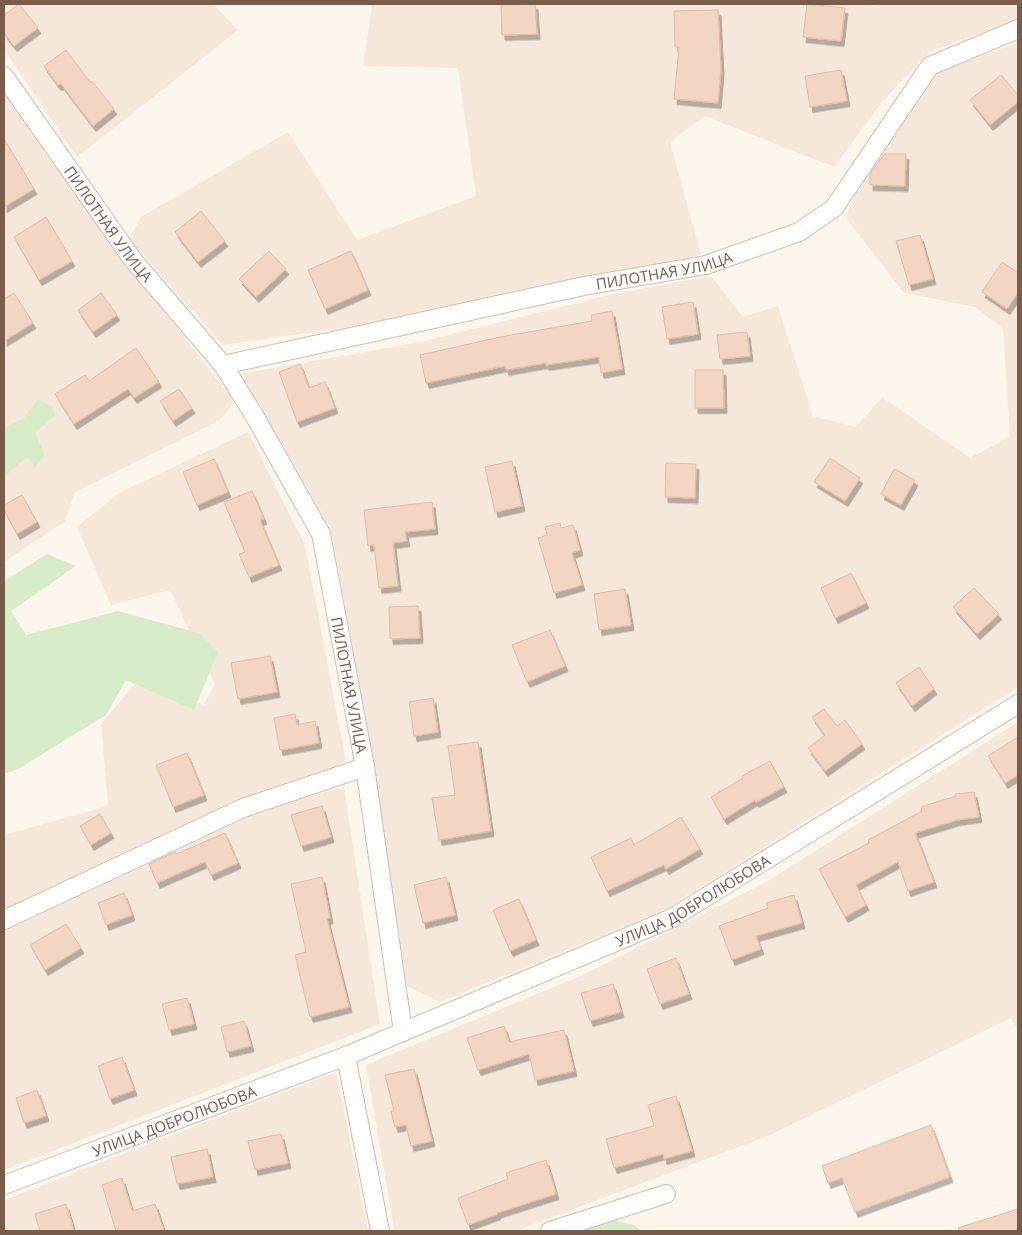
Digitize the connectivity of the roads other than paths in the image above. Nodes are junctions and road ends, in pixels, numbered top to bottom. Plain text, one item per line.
1 (1018, 30) edge
2 (4, 76) edge
3 (223, 365) junction
4 (1018, 704) edge
5 (365, 766) junction
6 (4, 920) edge
7 (403, 1032) junction
8 (346, 1056) junction
9 (4, 1185) edge
10 (666, 1194) dead end
11 (380, 1231) edge
12 (550, 1231) edge

1 - 3 street, ПИЛОТНАЯ УЛИЦА
2 - 3 street, ПИЛОТНАЯ УЛИЦА
3 - 5 street, ПИЛОТНАЯ УЛИЦА
4 - 7 street, УЛИЦА ДОБРОЛЮБОВА
5 - 6 street
5 - 7 street, ПИЛОТНАЯ УЛИЦА
7 - 8 street, УЛИЦА ДОБРОЛЮБОВА
8 - 9 street, УЛИЦА ДОБРОЛЮБОВА
8 - 11 street
10 - 12 street

